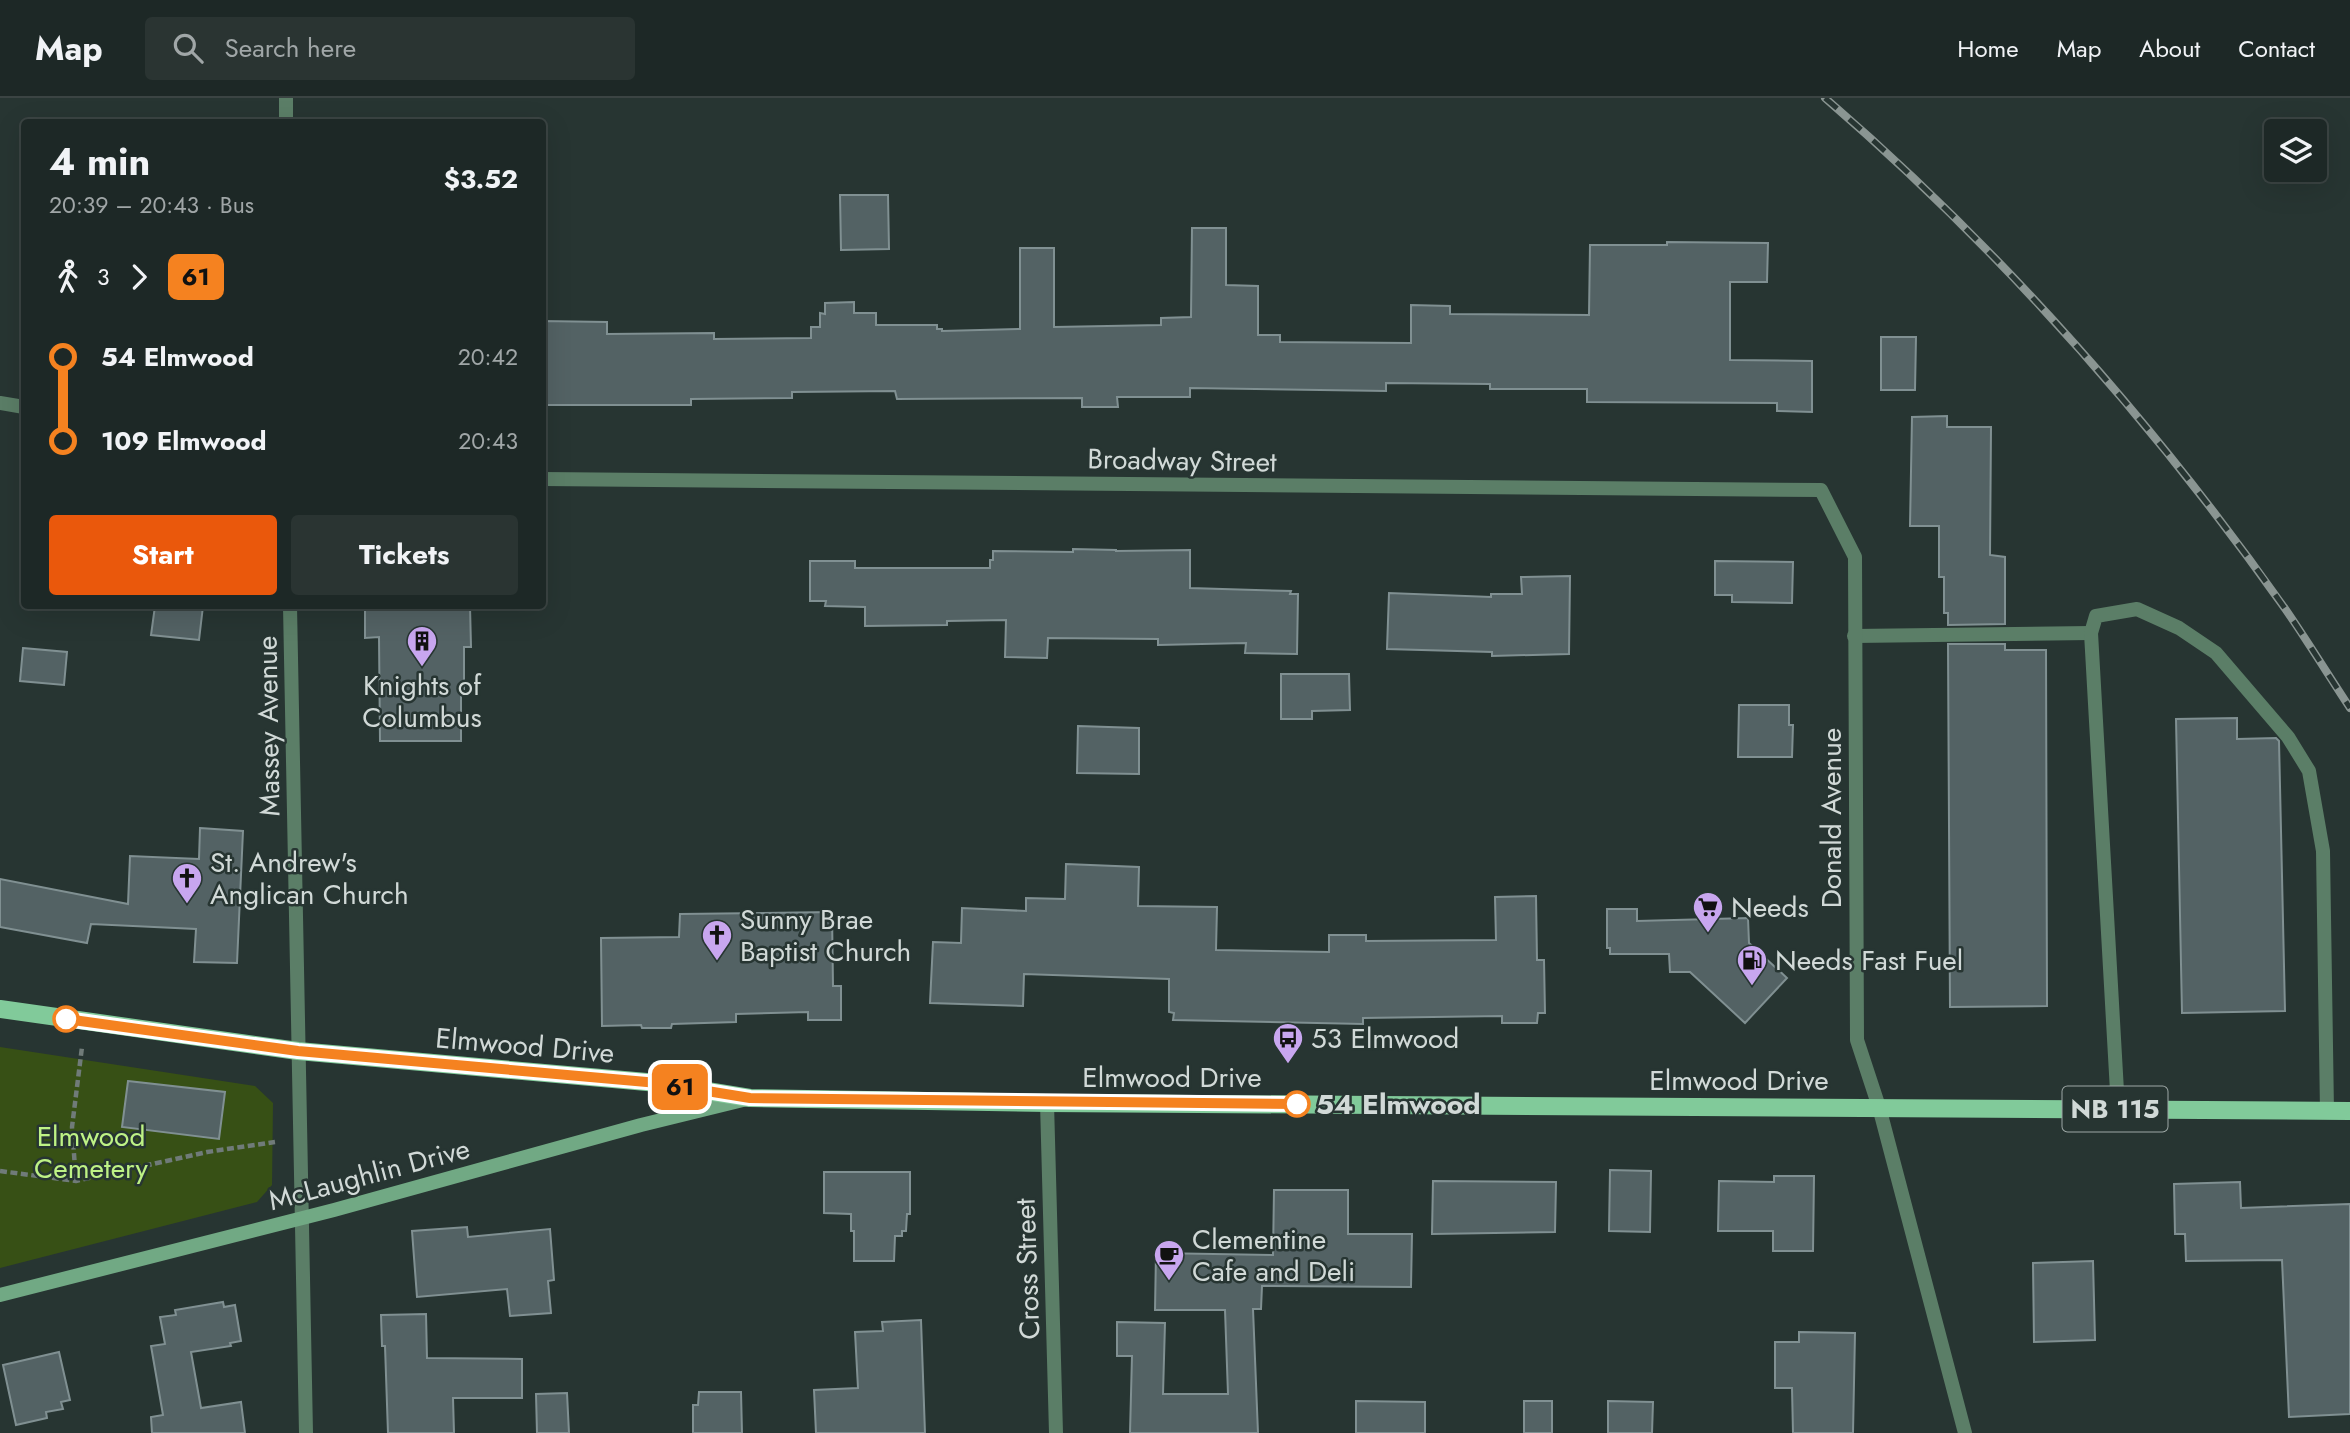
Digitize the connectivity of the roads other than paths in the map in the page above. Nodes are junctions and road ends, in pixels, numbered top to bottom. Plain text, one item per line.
1 (286, 98) edge
2 (286, 119) edge
3 (0, 403) edge
4 (21, 406) edge
5 (546, 479) edge
6 (1821, 490) joint
7 (290, 609) edge
8 (2091, 633) junction
9 (1854, 636) junction
10 (0, 1009) edge
11 (298, 1051) junction
12 (750, 1098) junction
13 (1047, 1103) junction
14 (1879, 1107) junction
15 (2118, 1109) junction
16 (2327, 1111) junction
17 (2350, 1111) edge
18 (302, 1218) junction
19 (0, 1295) edge
20 (306, 1433) edge
21 (1056, 1433) edge
22 (1965, 1433) edge

1 - 2 street
3 - 4 street
5 - 6 street, Broadway Street
6 - 9 street, Donald Avenue
7 - 11 street, Massey Avenue
8 - 9 street
8 - 15 street
8 - 16 street
9 - 14 street, Donald Avenue
10 - 11 main road, Elmwood Drive / NB 115
11 - 12 main road, Elmwood Drive / NB 115
11 - 18 street, Massey Avenue
12 - 13 main road, Elmwood Drive / NB 115
12 - 18 main road, McLaughlin Drive
13 - 14 main road, Elmwood Drive / NB 115
13 - 21 street, Cross Street
14 - 15 main road, Elmwood Drive / NB 115
14 - 22 street, Donald Avenue
15 - 16 main road, Elmwood Drive / NB 115
16 - 17 main road, Elmwood Drive / NB 115
18 - 19 main road, McLaughlin Drive
18 - 20 street, Massey Avenue

